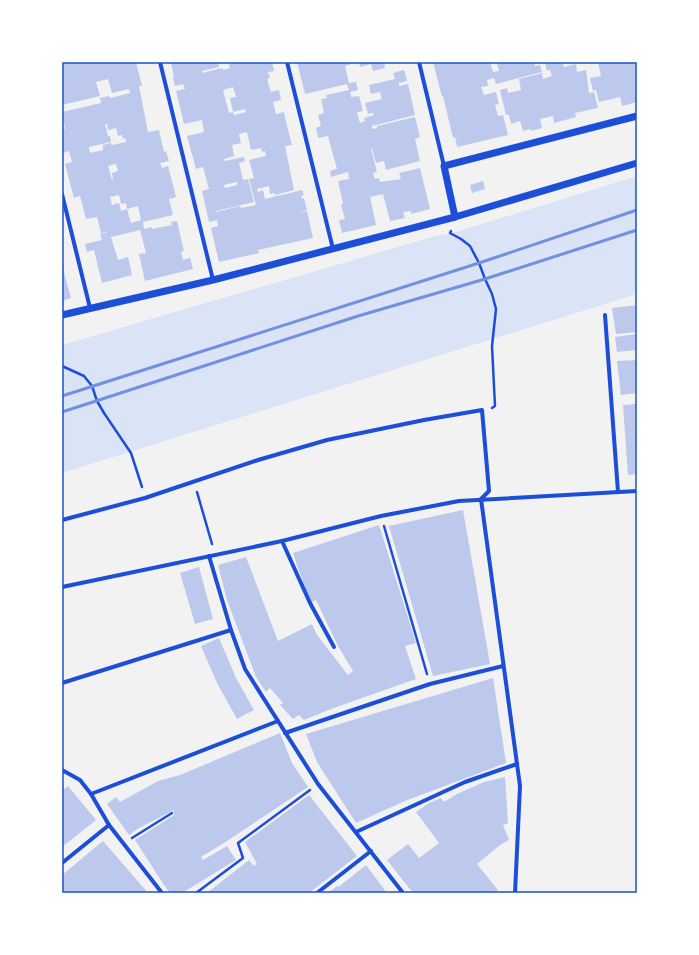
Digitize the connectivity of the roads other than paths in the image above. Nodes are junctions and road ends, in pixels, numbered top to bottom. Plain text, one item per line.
1 (160, 62) edge
2 (287, 62) edge
3 (419, 62) edge
4 (637, 116) edge
5 (637, 162) edge
6 (444, 166) junction
7 (62, 194) edge
8 (455, 218) junction
9 (333, 249) junction
10 (213, 280) junction
11 (90, 308) junction
12 (62, 315) edge
13 (605, 315) dead end
14 (637, 491) edge
15 (618, 492) junction
16 (481, 499) junction
17 (62, 520) edge
18 (282, 541) junction
19 (209, 556) junction
20 (62, 587) edge
21 (231, 630) junction
22 (334, 648) dead end
23 (503, 666) junction
24 (62, 683) edge
25 (278, 721) junction
26 (285, 733) junction
27 (517, 764) junction
28 (62, 770) edge
29 (91, 794) junction
30 (109, 825) junction
31 (356, 832) junction
32 (371, 851) junction
33 (62, 863) edge
34 (162, 893) edge
35 (316, 893) edge
36 (404, 893) edge
37 (515, 893) edge

1 - 10 street
2 - 9 street
3 - 6 street
4 - 6 street
5 - 8 street
6 - 8 street
7 - 11 street
8 - 9 street
9 - 10 street
10 - 11 street
11 - 12 street
13 - 15 street
14 - 15 street
15 - 16 street
16 - 17 street
16 - 18 street
16 - 23 street
18 - 19 street
18 - 22 street
19 - 20 street
19 - 21 street
21 - 24 street
21 - 25 street
23 - 26 street
23 - 27 street
25 - 26 street
25 - 29 street
26 - 31 street
27 - 31 street
27 - 37 street
28 - 29 street
29 - 30 street
30 - 33 street
30 - 34 street
31 - 32 street
32 - 35 street
32 - 36 street

